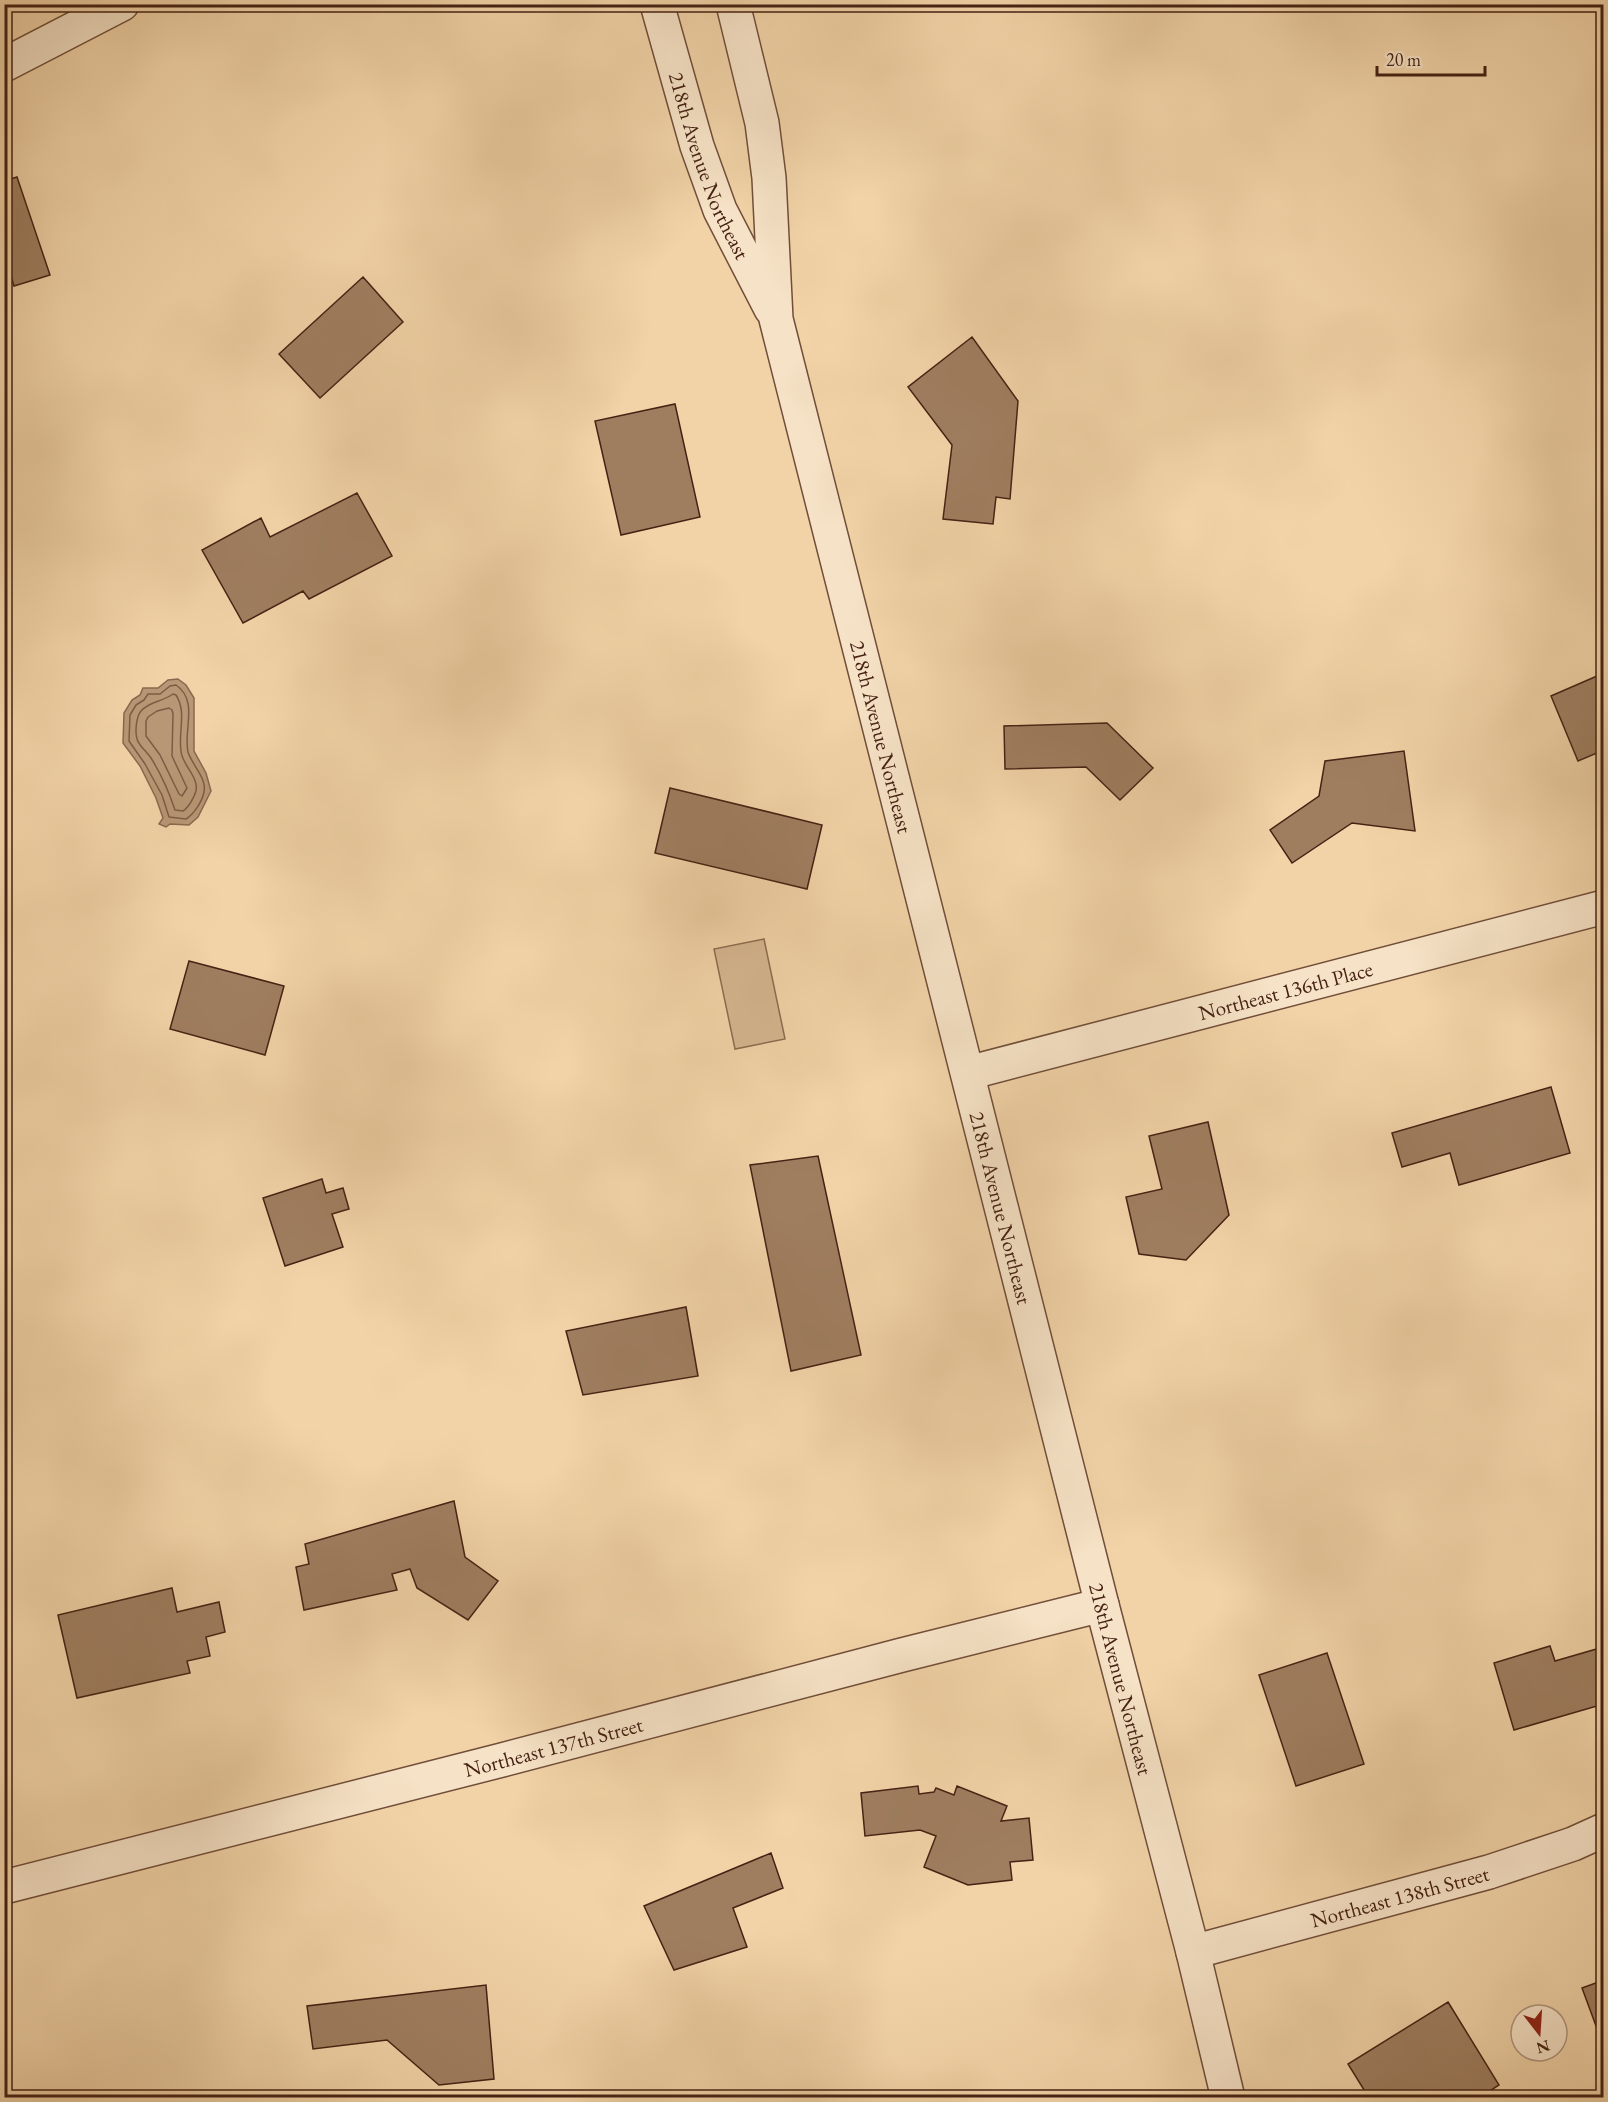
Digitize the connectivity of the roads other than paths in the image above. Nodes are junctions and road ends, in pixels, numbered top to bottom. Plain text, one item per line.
1 (122, 4) edge
2 (657, 4) edge
3 (734, 4) edge
4 (4, 65) edge
5 (776, 319) junction
6 (1604, 907) edge
7 (968, 1073) junction
8 (1102, 1605) junction
9 (1604, 1830) edge
10 (4, 1887) edge
11 (1193, 1952) junction
12 (1228, 2097) edge

1 - 4 street
2 - 5 street, 218th Avenue Northeast
3 - 5 street, 218th Avenue Northeast
5 - 7 street, 218th Avenue Northeast
6 - 7 street, Northeast 136th Place
7 - 8 street, 218th Avenue Northeast
8 - 10 street, Northeast 137th Street
8 - 11 street, 218th Avenue Northeast
9 - 11 street, Northeast 138th Street
11 - 12 street, 218th Avenue Northeast

